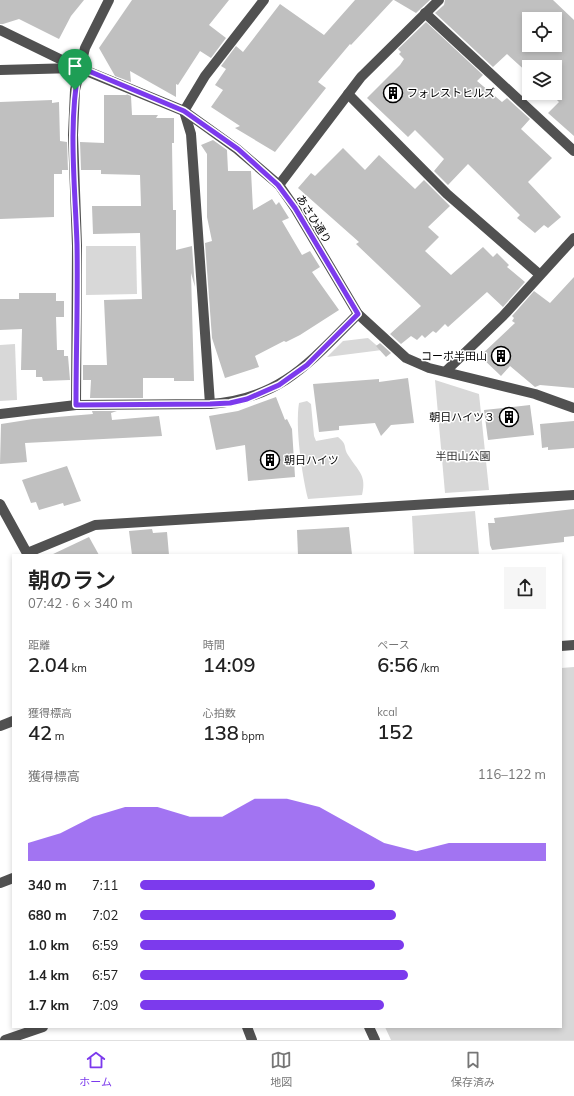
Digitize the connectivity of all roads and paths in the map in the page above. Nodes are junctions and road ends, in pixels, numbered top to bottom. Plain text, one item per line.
1 (109, 0) edge
2 (264, 0) edge
3 (439, 0) edge
4 (424, 13) junction
5 (0, 30) edge
6 (79, 67) junction
7 (0, 70) edge
8 (348, 94) junction
9 (184, 111) junction
10 (574, 151) edge
11 (278, 185) junction
12 (574, 238) edge
13 (539, 274) junction
14 (358, 314) junction
15 (446, 371) junction
16 (210, 404) junction
17 (76, 405) junction
18 (574, 408) edge
19 (0, 414) edge
20 (574, 495) edge
21 (0, 504) edge
22 (28, 554) edge
23 (574, 645) edge
24 (562, 646) edge
25 (12, 721) edge
26 (0, 726) edge
27 (12, 878) edge
28 (0, 883) edge
29 (40, 1028) edge
30 (247, 1028) edge
31 (369, 1028) edge
32 (5, 1040) edge
33 (252, 1040) edge
34 (374, 1040) edge

1 - 6 street
2 - 9 street
3 - 4 street
4 - 8 street
4 - 10 street
5 - 6 street, あさひ通り
6 - 7 street
6 - 9 street, あさひ通り
6 - 17 street
8 - 11 street
8 - 13 street
9 - 11 street, あさひ通り
9 - 16 street
11 - 14 street, あさひ通り
12 - 13 street
13 - 15 street
14 - 15 street, あさひ通り
14 - 16 street
15 - 18 street, あさひ通り
16 - 17 street
17 - 19 street
20 - 22 street
21 - 22 street
23 - 24 street
25 - 26 street
27 - 28 street
29 - 32 street
30 - 33 street
31 - 34 street

